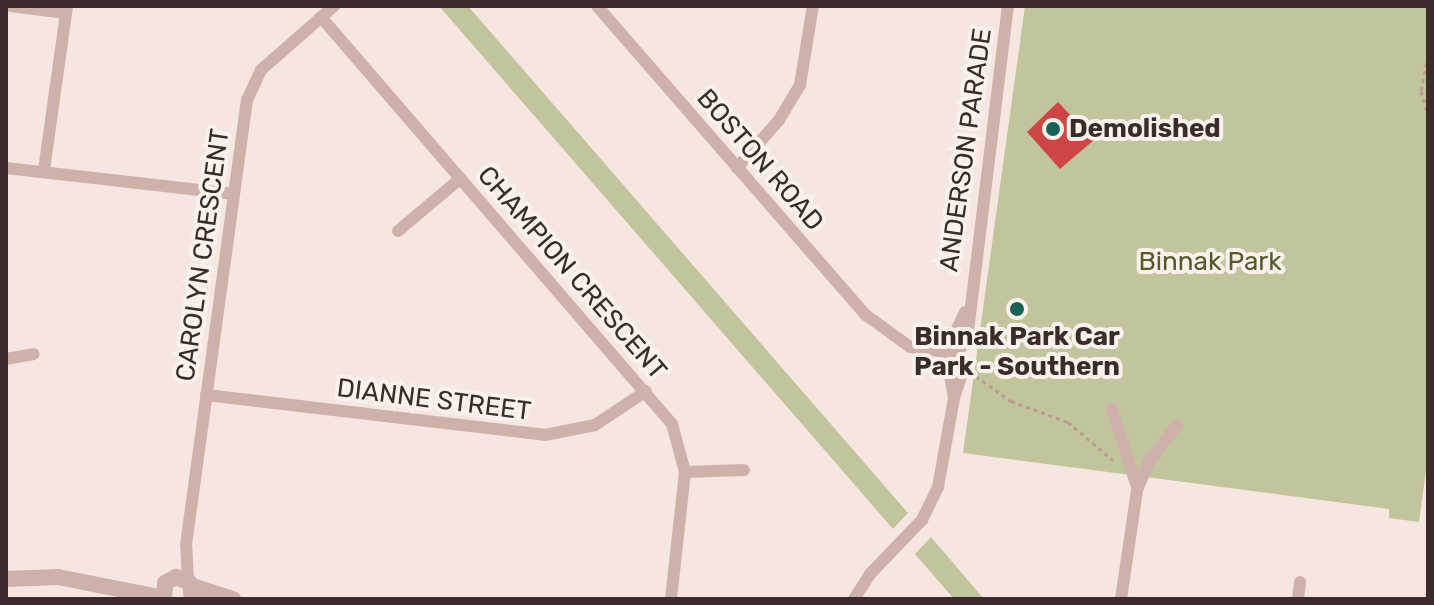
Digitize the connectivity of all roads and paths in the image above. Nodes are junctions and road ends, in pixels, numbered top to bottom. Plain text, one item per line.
1 (11, 6) edge
2 (597, 6) edge
3 (813, 6) edge
4 (1008, 6) edge
5 (67, 10) edge
6 (327, 10) edge
7 (1428, 55) edge
8 (1428, 115) edge
9 (733, 163) junction
10 (6, 168) edge
11 (44, 170) junction
12 (461, 178) junction
13 (233, 194) junction
14 (398, 231) dead end
15 (951, 353) junction
16 (34, 354) dead end
17 (6, 359) edge
18 (972, 374) dead end
19 (646, 391) junction
20 (206, 395) junction
21 (1112, 409) dead end
22 (1177, 425) dead end
23 (1119, 466) dead end
24 (744, 470) dead end
25 (685, 472) junction
26 (1137, 490) junction
27 (6, 578) edge
28 (1300, 582) dead end
29 (177, 589) edge
30 (233, 599) edge
31 (671, 599) edge
32 (854, 599) edge
33 (1121, 599) edge
34 (1298, 599) edge

1 - 5 street
2 - 9 street, BOSTON ROAD
3 - 9 street
4 - 15 street, ANDERSON PARADE
5 - 11 street
6 - 12 street, CHAMPION CRESCENT
6 - 13 street, CAROLYN CRESCENT
7 - 8 path
9 - 15 street, BOSTON ROAD
10 - 11 street
11 - 13 street
12 - 14 street
12 - 19 street, CHAMPION CRESCENT
13 - 20 street, CAROLYN CRESCENT
15 - 32 street, ANDERSON PARADE
16 - 17 street
18 - 23 path
19 - 20 street, DIANNE STREET
19 - 25 street, CHAMPION CRESCENT
20 - 29 street, CAROLYN CRESCENT
21 - 26 street
22 - 26 street
24 - 25 street
25 - 31 street, CHAMPION CRESCENT
26 - 33 street
27 - 29 street
28 - 34 street
29 - 30 street

